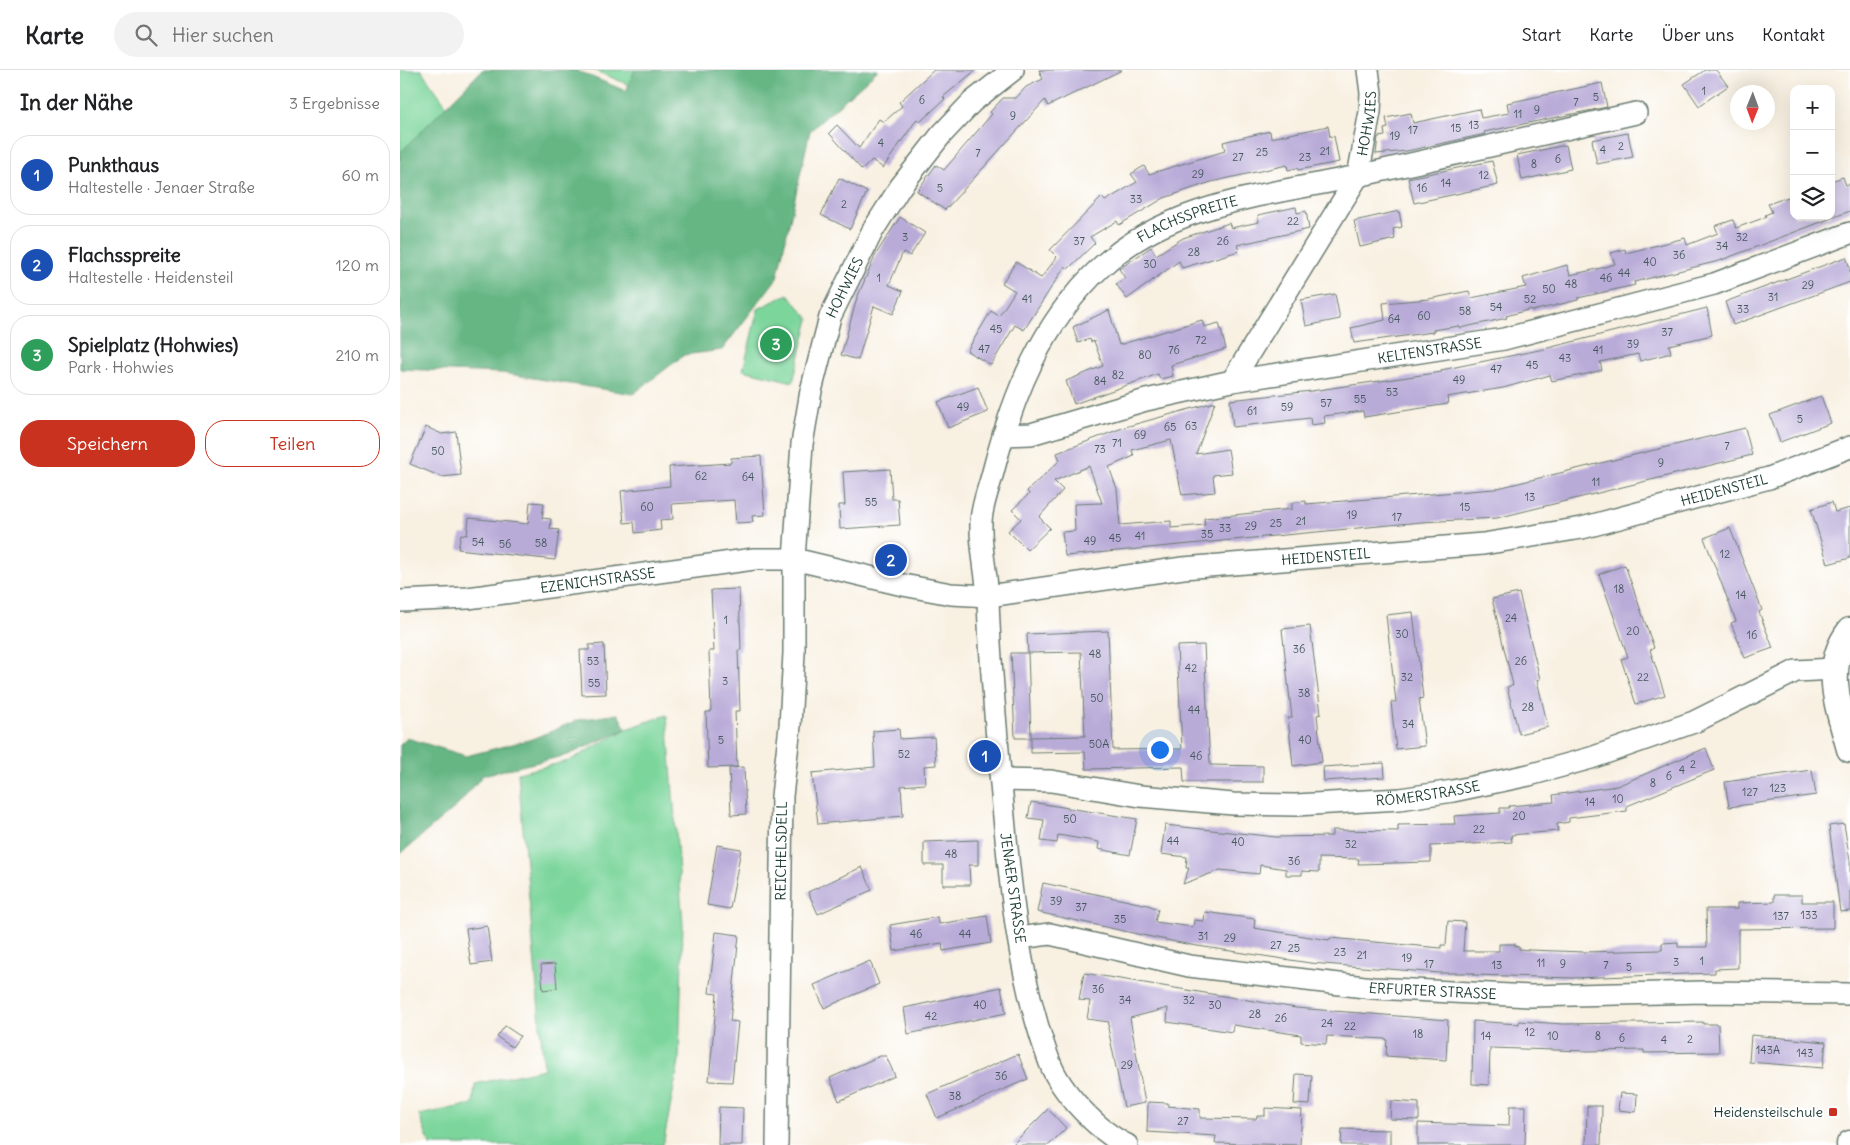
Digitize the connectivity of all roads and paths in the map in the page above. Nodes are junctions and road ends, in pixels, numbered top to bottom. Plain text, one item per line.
1 (1013, 70) edge
2 (1368, 70) edge
3 (1636, 112) dead end
4 (1358, 176) junction
5 (1850, 233) edge
6 (1232, 381) junction
7 (1003, 435) junction
8 (1850, 447) edge
9 (794, 559) junction
10 (988, 596) junction
11 (400, 601) edge
12 (1850, 631) edge
13 (1834, 669) junction
14 (1850, 749) edge
15 (1001, 780) junction
16 (1019, 938) junction
17 (1850, 994) edge
18 (777, 1145) edge
19 (1126, 1145) edge

1 - 9 street, HOHWIES
2 - 4 street, HOHWIES
3 - 4 street, FLACHSSPREITE
4 - 6 street
4 - 7 street, FLACHSSPREITE
5 - 6 street, KELTENSTRASSE
6 - 7 street, KELTENSTRASSE
7 - 10 street, FLACHSSPREITE
8 - 10 street, HEIDENSTEIL
9 - 10 street, HEIDENSTEIL
9 - 11 street, EZENICHSTRASSE
9 - 18 street, REICHELSDELL
10 - 15 street, JENAER STRASSE
12 - 13 street
13 - 14 street
13 - 15 street, RÖMERSTRASSE
15 - 16 street, JENAER STRASSE
16 - 17 street, ERFURTER STRASSE
16 - 19 street, JENAER STRASSE

